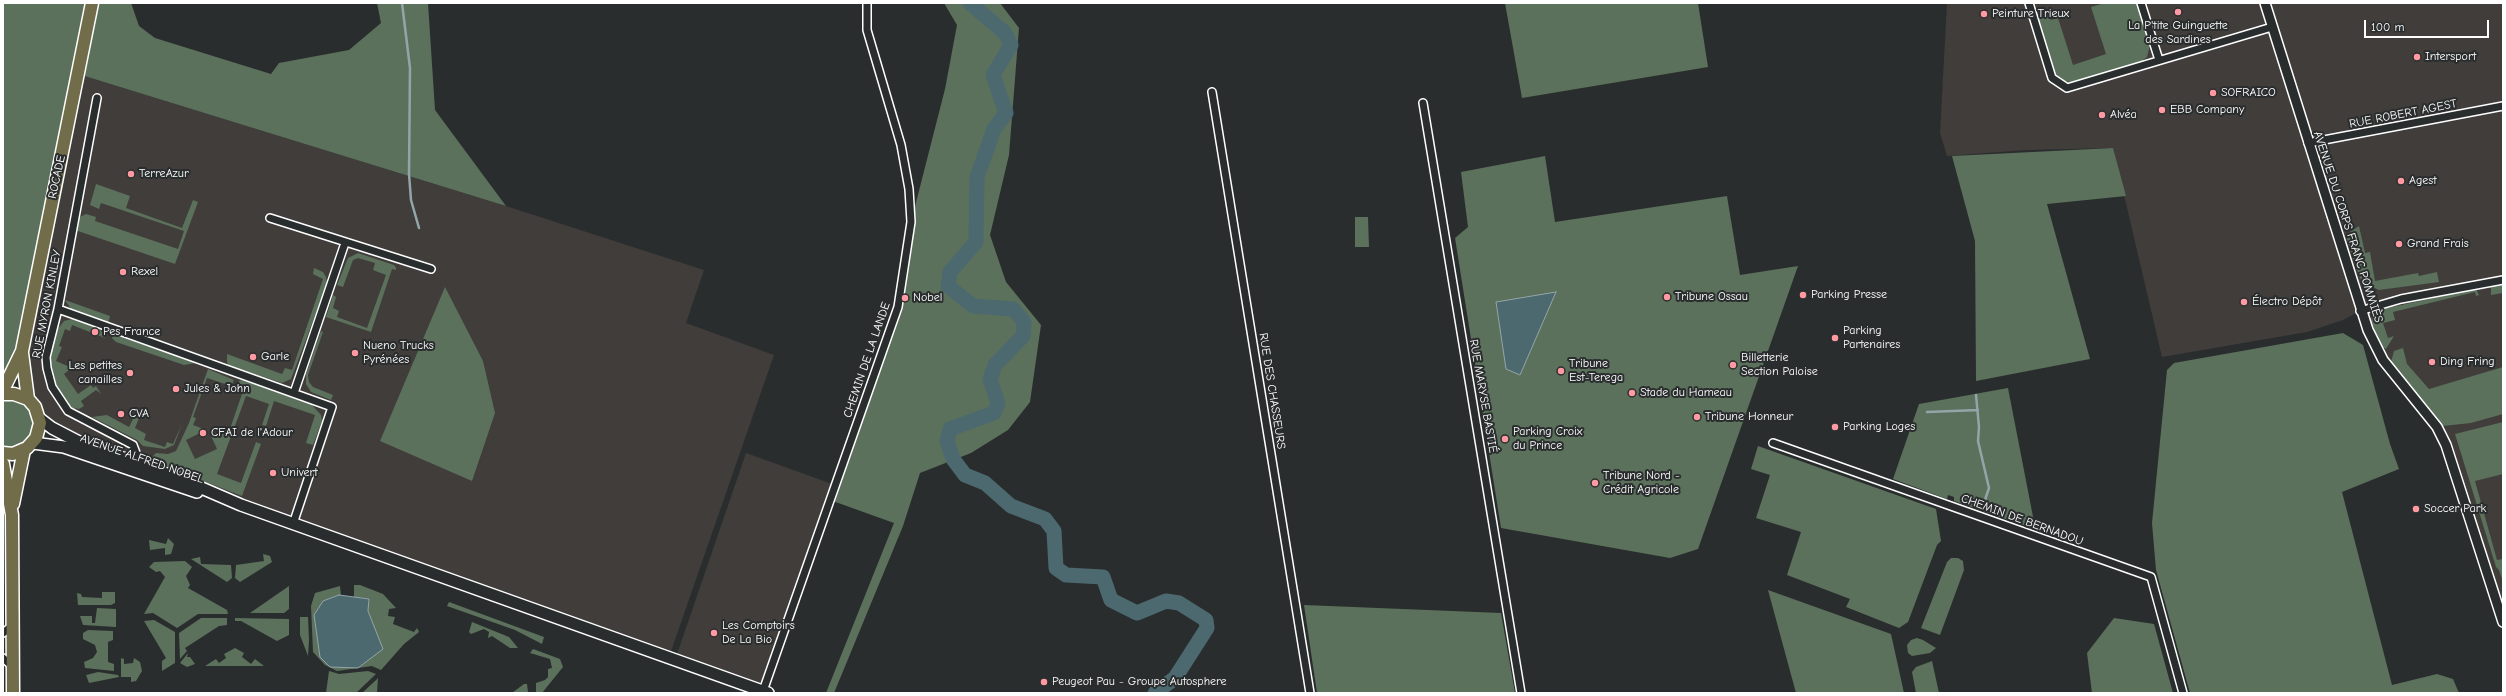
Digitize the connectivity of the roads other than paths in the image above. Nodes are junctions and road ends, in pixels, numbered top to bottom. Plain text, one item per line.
1 (92, 3) edge
2 (867, 3) edge
3 (2029, 3) edge
4 (2140, 3) edge
5 (2265, 3) edge
6 (2272, 28) junction
7 (2159, 60) junction
8 (1212, 92) dead end
9 (97, 98) dead end
10 (1422, 103) dead end
11 (2503, 106) edge
12 (2308, 143) junction
13 (270, 218) dead end
14 (345, 243) junction
15 (431, 269) dead end
16 (2503, 280) edge
17 (58, 309) junction
18 (2360, 311) junction
19 (22, 351) junction
20 (3, 390) edge
21 (294, 393) junction
22 (3, 394) edge
23 (28, 399) junction
24 (39, 418) junction
25 (1773, 443) dead end
26 (29, 447) junction
27 (3, 453) edge
28 (3, 464) edge
29 (131, 465) junction
30 (12, 515) junction
31 (293, 524) junction
32 (2503, 622) edge
33 (8, 630) edge
34 (3, 658) edge
35 (13, 667) junction
36 (766, 692) edge
37 (13, 693) edge
38 (1310, 693) edge
39 (1521, 693) edge
40 (2183, 693) edge

1 - 19 main road, ROCADE
2 - 36 street, CHEMIN DE LA LANDE
3 - 7 street
4 - 7 street
5 - 6 street, AVENUE DU CORPS FRANC POMMIÈS
6 - 7 street
6 - 12 street, AVENUE DU CORPS FRANC POMMIÈS
8 - 38 street, RUE DES CHASSEURS
9 - 17 street, RUE MYRON KINLEY
10 - 39 street, RUE MARYSE BASTIÉ
11 - 12 street, RUE ROBERT AGEST
12 - 18 street, AVENUE DU CORPS FRANC POMMIÈS
13 - 14 street
14 - 15 street
14 - 21 street
16 - 18 street
17 - 21 street
17 - 29 street, RUE MYRON KINLEY
18 - 32 street, AVENUE DU CORPS FRANC POMMIÈS
19 - 20 main road, ROCADE
19 - 23 main road, ROCADE
21 - 31 street
22 - 23 main road
23 - 24 main road
24 - 26 main road
24 - 29 main road
25 - 40 street, CHEMIN DE BERNADOU
26 - 27 main road
26 - 29 main road, AVENUE ALFRED NOBEL
26 - 30 main road
28 - 30 main road
29 - 31 main road, AVENUE ALFRED NOBEL
30 - 33 main road
31 - 36 main road, AVENUE ALFRED NOBEL
33 - 35 main road
34 - 35 street
35 - 37 main road

